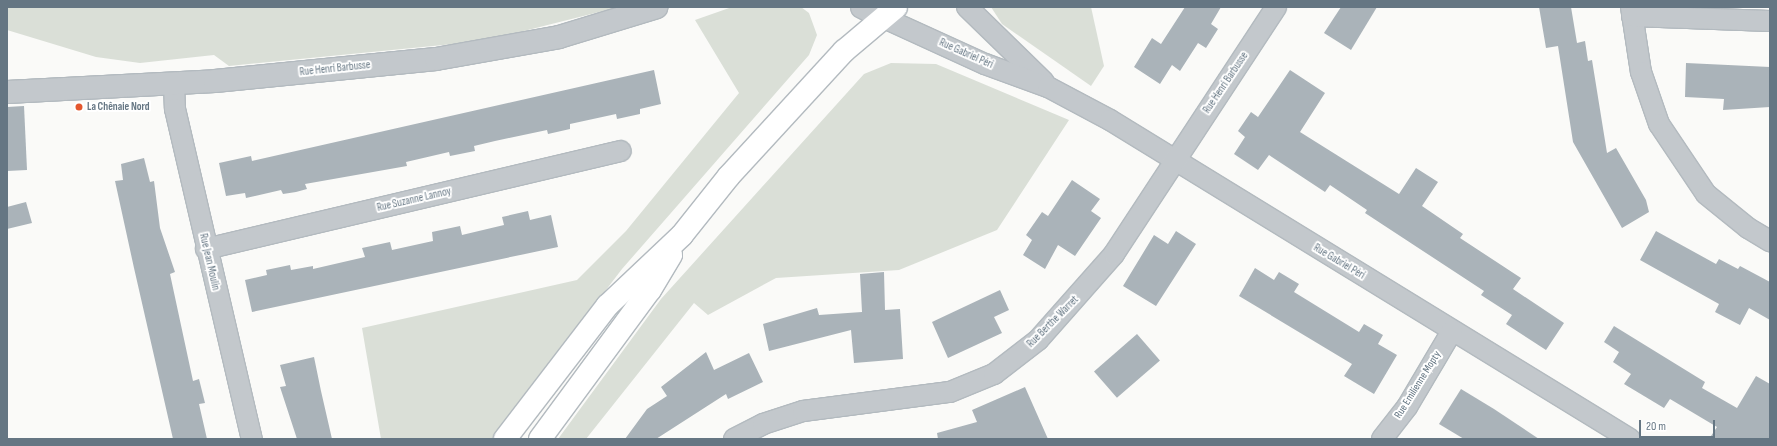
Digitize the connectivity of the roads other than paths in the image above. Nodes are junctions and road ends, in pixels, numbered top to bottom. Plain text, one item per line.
1 (657, 7) edge
2 (862, 7) edge
3 (967, 7) edge
4 (1276, 7) edge
5 (1632, 12) edge
6 (890, 13) edge
7 (1770, 21) edge
8 (174, 83) junction
9 (1048, 86) junction
10 (7, 92) edge
11 (621, 152) dead end
12 (1175, 158) junction
13 (682, 235) junction
14 (1770, 241) edge
15 (206, 249) junction
16 (1452, 330) junction
17 (252, 439) edge
18 (505, 439) edge
19 (540, 439) edge
20 (734, 439) edge
21 (1382, 439) edge
22 (1630, 439) edge

1 - 8 street, Rue Henri Barbusse
2 - 6 street
3 - 9 street, Rue Gabriel Péri
4 - 12 street, Rue Henri Barbusse
5 - 7 street
5 - 14 street
6 - 9 street, Rue Gabriel Péri
6 - 13 main road
8 - 10 street, Rue Henri Barbusse
8 - 15 street, Rue Jean Moulin
9 - 12 street, Rue Gabriel Péri
11 - 15 street, Rue Suzanne Lannoy
12 - 16 street, Rue Gabriel Péri
12 - 20 street, Rue Berthe Warret
13 - 18 main road
13 - 19 main road
15 - 17 street, Rue Jean Moulin
16 - 21 street, Rue Emilienne Mopty
16 - 22 street, Rue Gabriel Péri

